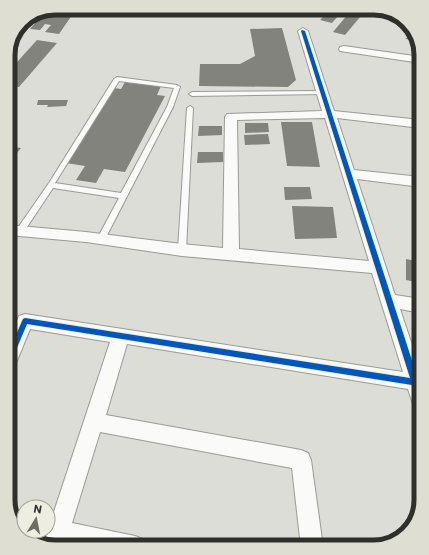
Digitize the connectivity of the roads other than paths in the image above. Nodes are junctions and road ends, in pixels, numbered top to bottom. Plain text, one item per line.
1 (303, 31) dead end
2 (344, 49) dead end
3 (414, 59) edge
4 (323, 92) junction
5 (192, 94) dead end
6 (190, 108) dead end
7 (330, 114) junction
8 (414, 123) edge
9 (349, 174) junction
10 (414, 181) edge
11 (51, 185) junction
12 (124, 196) junction
13 (15, 230) edge
14 (15, 231) edge
15 (101, 239) junction
16 (182, 250) junction
17 (231, 253) junction
18 (379, 268) junction
19 (390, 301) junction
20 (414, 305) edge
21 (121, 336) junction
22 (15, 345) edge
23 (414, 370) edge
24 (414, 381) edge
25 (94, 422) junction
26 (57, 540) edge
27 (311, 540) edge

1 - 4 street
2 - 3 street
4 - 5 lane
4 - 7 street
6 - 16 lane
7 - 8 street
7 - 9 street
7 - 17 street
9 - 10 street
9 - 18 street
11 - 12 lane
11 - 12 lane
11 - 13 lane
12 - 15 lane
14 - 15 street
15 - 16 street
16 - 17 street
17 - 18 street
18 - 19 street
19 - 20 street
19 - 23 street
21 - 22 street
21 - 24 street
21 - 25 street
25 - 26 street
25 - 27 street

